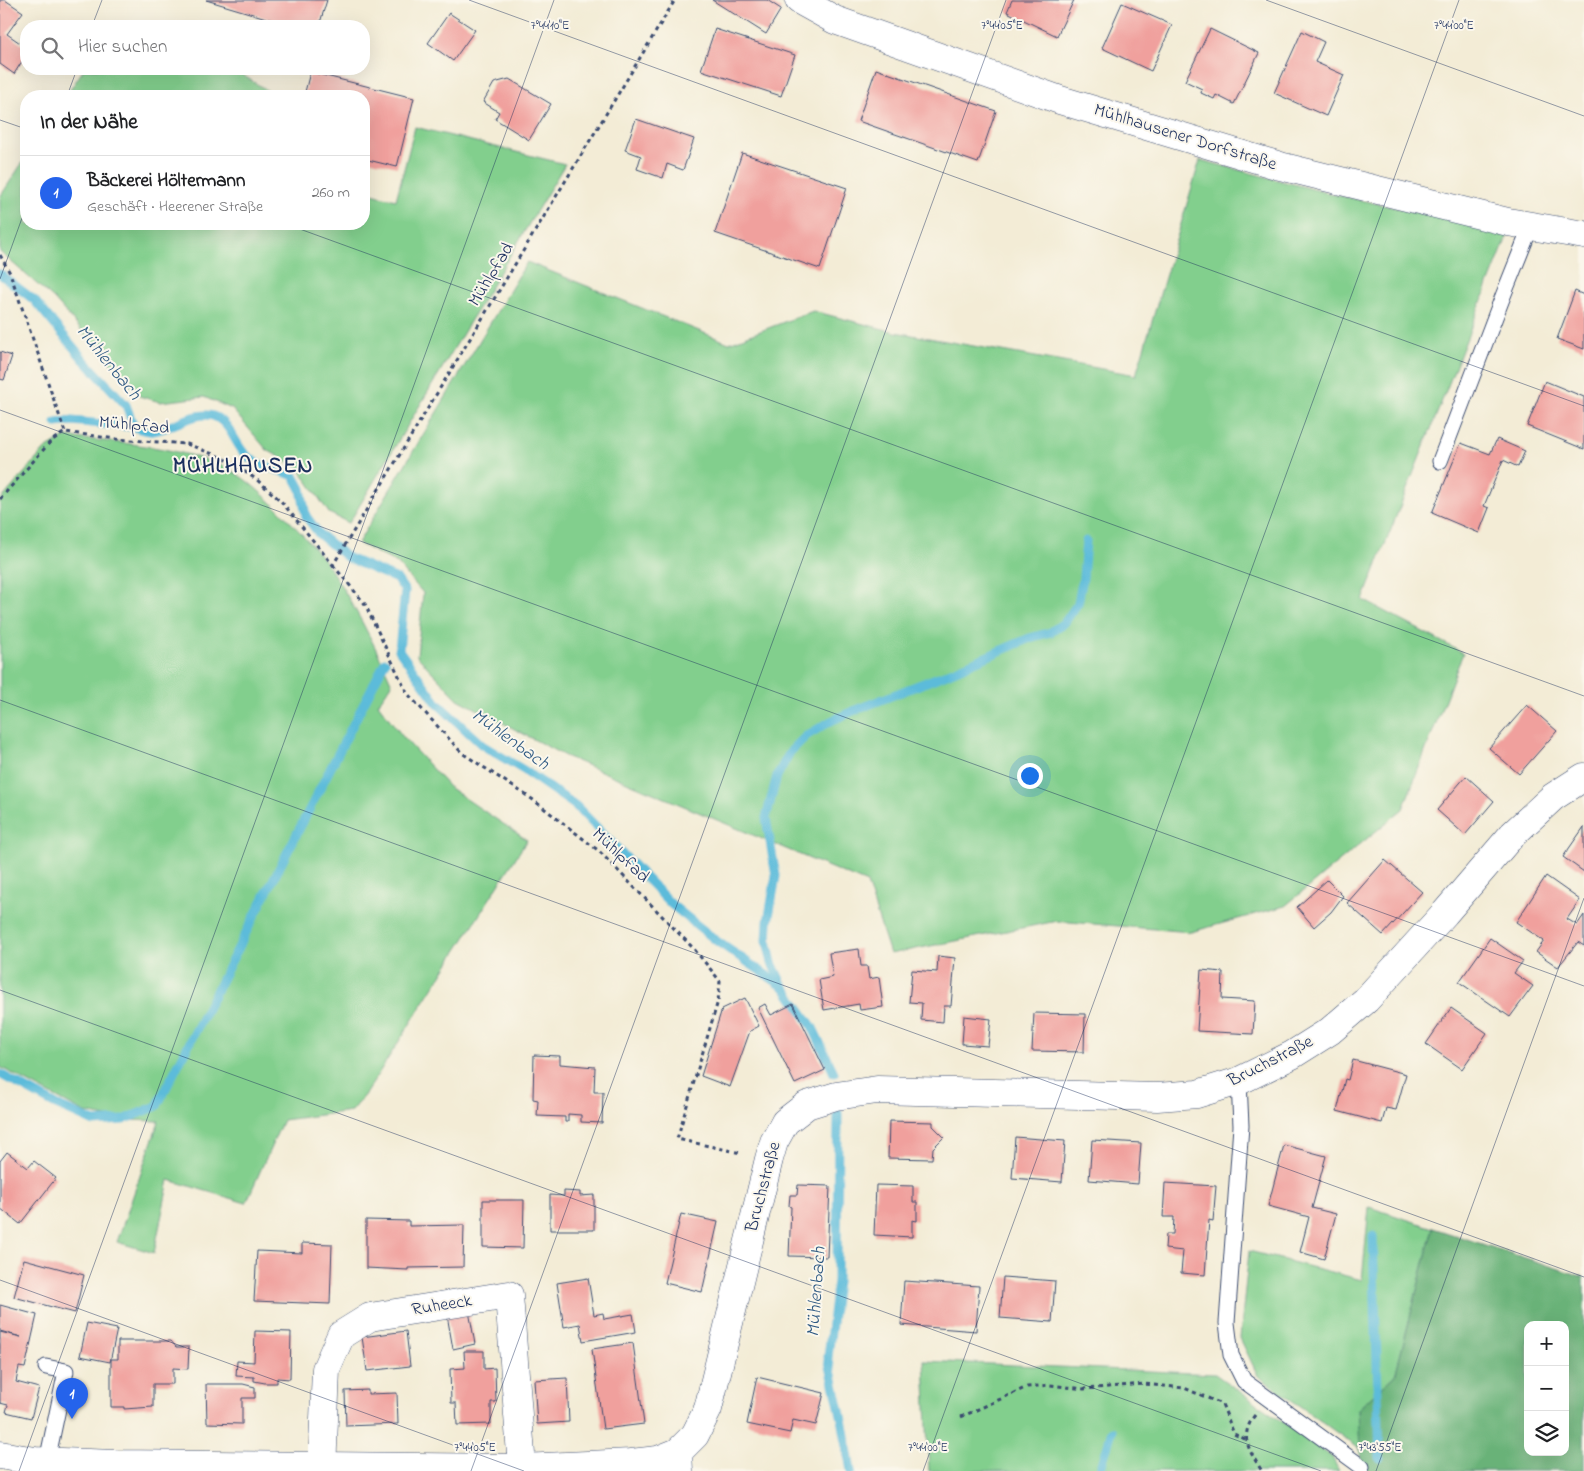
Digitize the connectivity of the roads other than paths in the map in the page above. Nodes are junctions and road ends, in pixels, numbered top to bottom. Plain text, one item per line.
1 (799, 0) edge
2 (1531, 226) junction
3 (1584, 235) edge
4 (1440, 461) dead end
5 (1584, 777) edge
6 (1239, 1081) junction
7 (46, 1367) dead end
8 (0, 1455) edge
9 (679, 1462) edge
10 (38, 1464) edge
11 (1362, 1467) dead end
12 (113, 1468) edge
13 (322, 1468) edge
14 (522, 1468) junction

1 - 2 street, Mühlhausener Dorfstraße
2 - 3 street, Mühlhausener Dorfstraße
2 - 4 lane
5 - 6 street, Bruchstraße
6 - 9 street, Bruchstraße
6 - 11 lane
7 - 10 lane
8 - 10 street, Bruchstraße
9 - 14 street, Bruchstraße
10 - 12 street, Bruchstraße
12 - 13 street, Bruchstraße
13 - 14 street, Bruchstraße
13 - 14 street, Ruheeck

